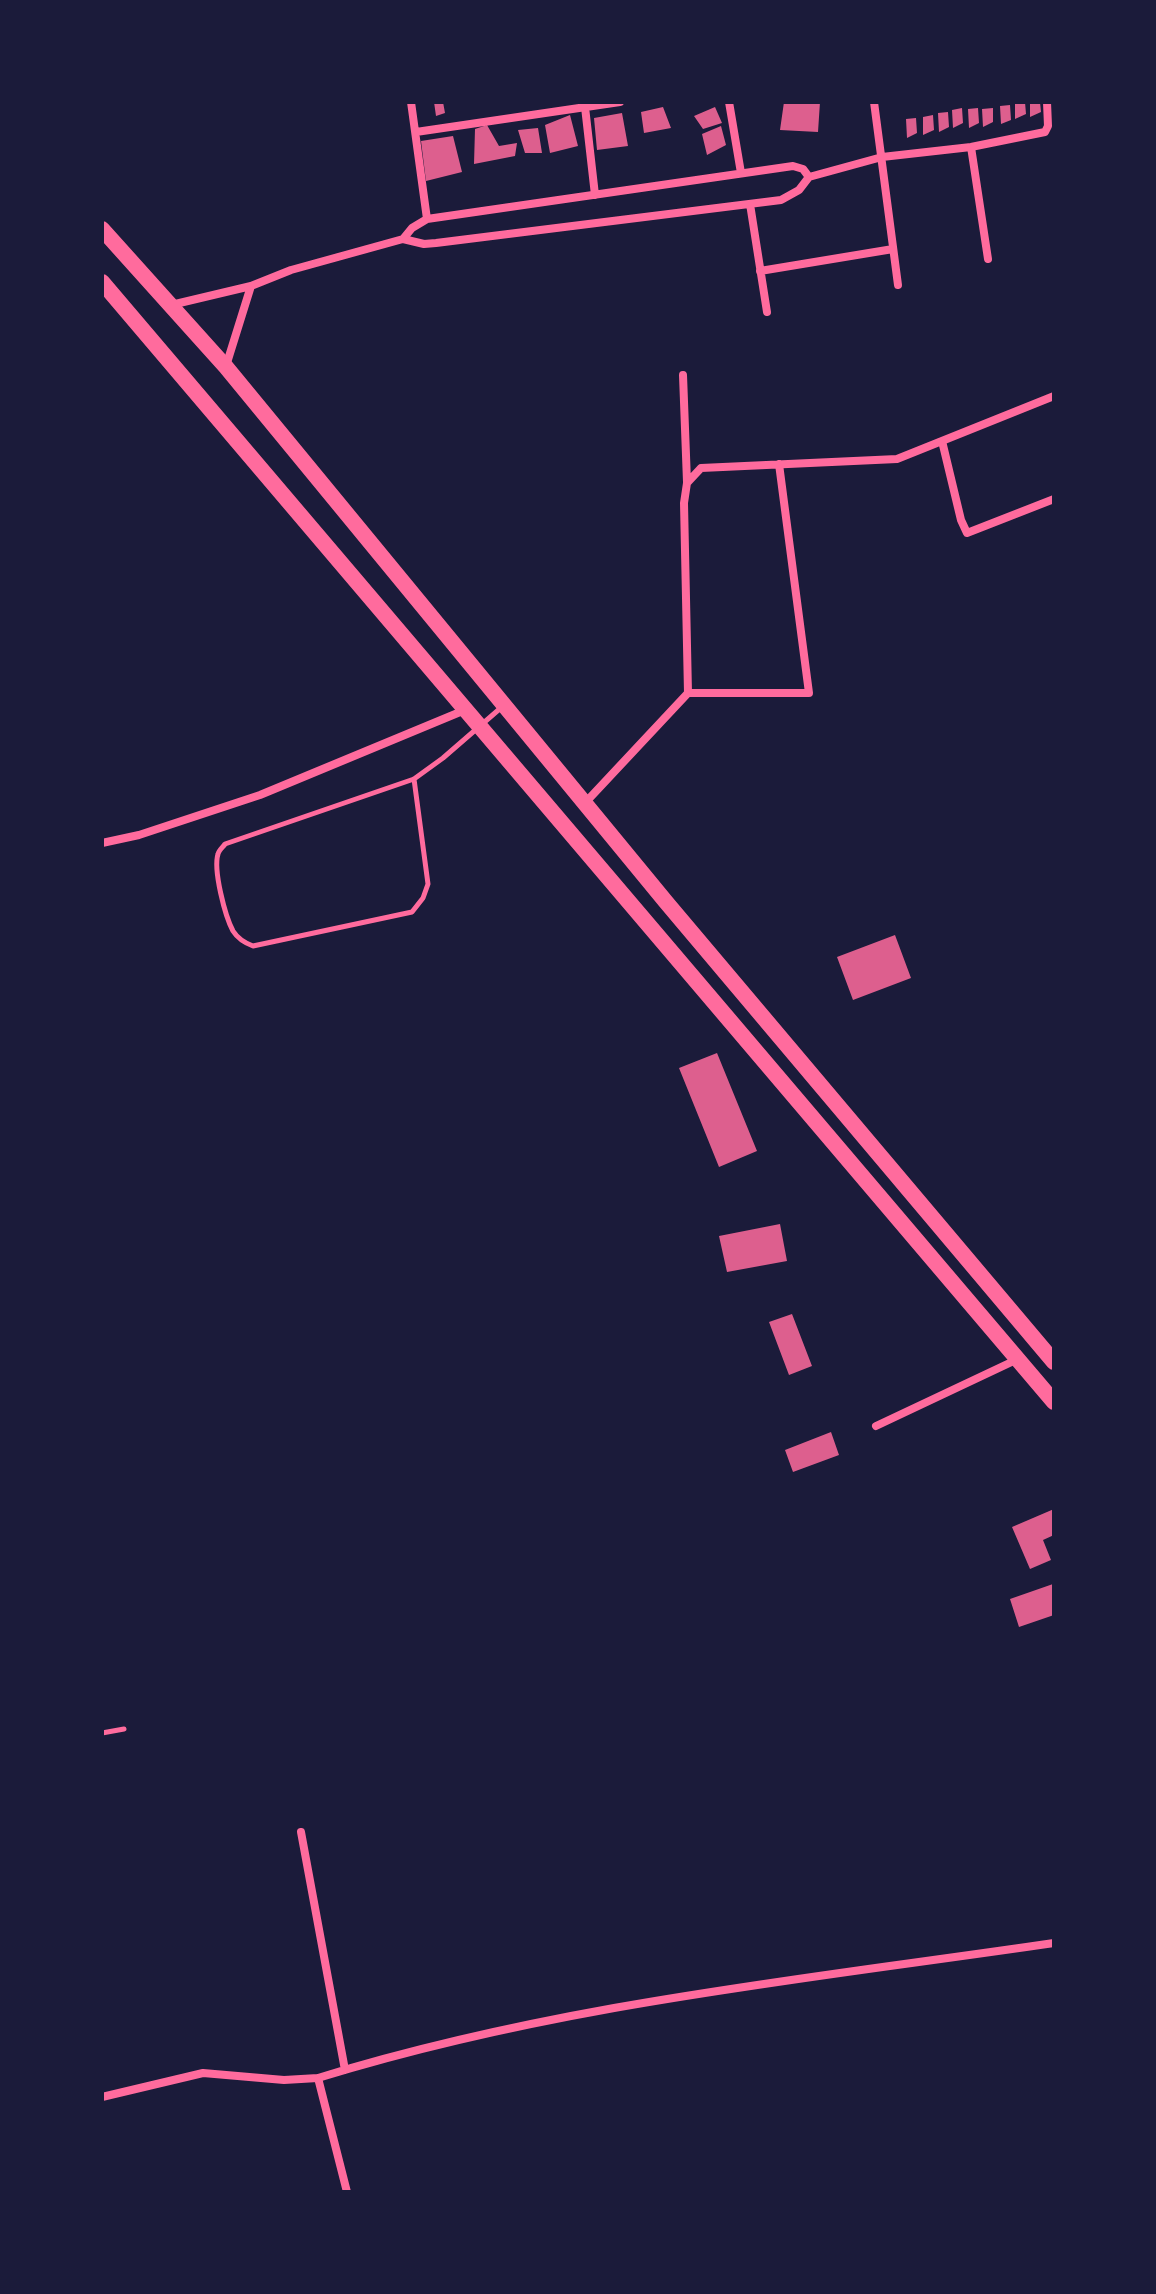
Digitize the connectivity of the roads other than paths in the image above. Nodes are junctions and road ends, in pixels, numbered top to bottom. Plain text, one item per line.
1 (411, 102) edge
2 (620, 102) edge
3 (729, 102) edge
4 (874, 102) edge
5 (1047, 102) edge
6 (585, 107) junction
7 (416, 132) junction
8 (971, 147) junction
9 (882, 157) junction
10 (741, 173) junction
11 (809, 177) junction
12 (595, 195) junction
13 (750, 204) junction
14 (427, 219) junction
15 (102, 229) edge
16 (403, 239) junction
17 (893, 249) junction
18 (988, 259) dead end
19 (760, 271) junction
20 (102, 282) edge
21 (898, 285) dead end
22 (251, 286) junction
23 (170, 305) junction
24 (767, 312) dead end
25 (226, 367) junction
26 (683, 375) dead end
27 (1054, 396) edge
28 (942, 441) junction
29 (779, 464) junction
30 (687, 483) junction
31 (1054, 499) edge
32 (688, 693) junction
33 (504, 705) junction
34 (466, 709) junction
35 (479, 725) junction
36 (414, 779) junction
37 (584, 803) junction
38 (102, 843) edge
39 (1018, 1358) junction
40 (1054, 1362) edge
41 (1054, 1402) edge
42 (876, 1426) dead end
43 (124, 1729) dead end
44 (102, 1733) edge
45 (301, 1832) dead end
46 (1054, 1943) edge
47 (345, 2070) junction
48 (318, 2078) junction
49 (102, 2097) edge
50 (347, 2192) edge

1 - 7 street
2 - 6 street
3 - 10 street
4 - 9 street
5 - 8 street
6 - 7 street
6 - 12 street
7 - 14 street
8 - 9 street
8 - 18 street
9 - 11 street
9 - 17 street
10 - 11 street
10 - 12 street
11 - 13 street
12 - 14 street
13 - 16 street
13 - 19 street
14 - 16 street
15 - 23 main road
16 - 22 street
17 - 19 street
17 - 21 street
19 - 24 street
20 - 34 main road
22 - 23 street
22 - 25 street
23 - 25 main road
25 - 33 main road
26 - 30 street
27 - 28 street
28 - 29 street
28 - 31 street
29 - 30 street
29 - 32 street
30 - 32 street
32 - 37 street
33 - 35 lane
33 - 37 main road
34 - 35 main road
34 - 38 street
35 - 36 lane
35 - 39 main road
36 - 36 lane
37 - 40 main road
39 - 41 main road
39 - 42 street
43 - 44 lane
45 - 47 street
46 - 47 street
47 - 48 street
48 - 49 street
48 - 50 street

